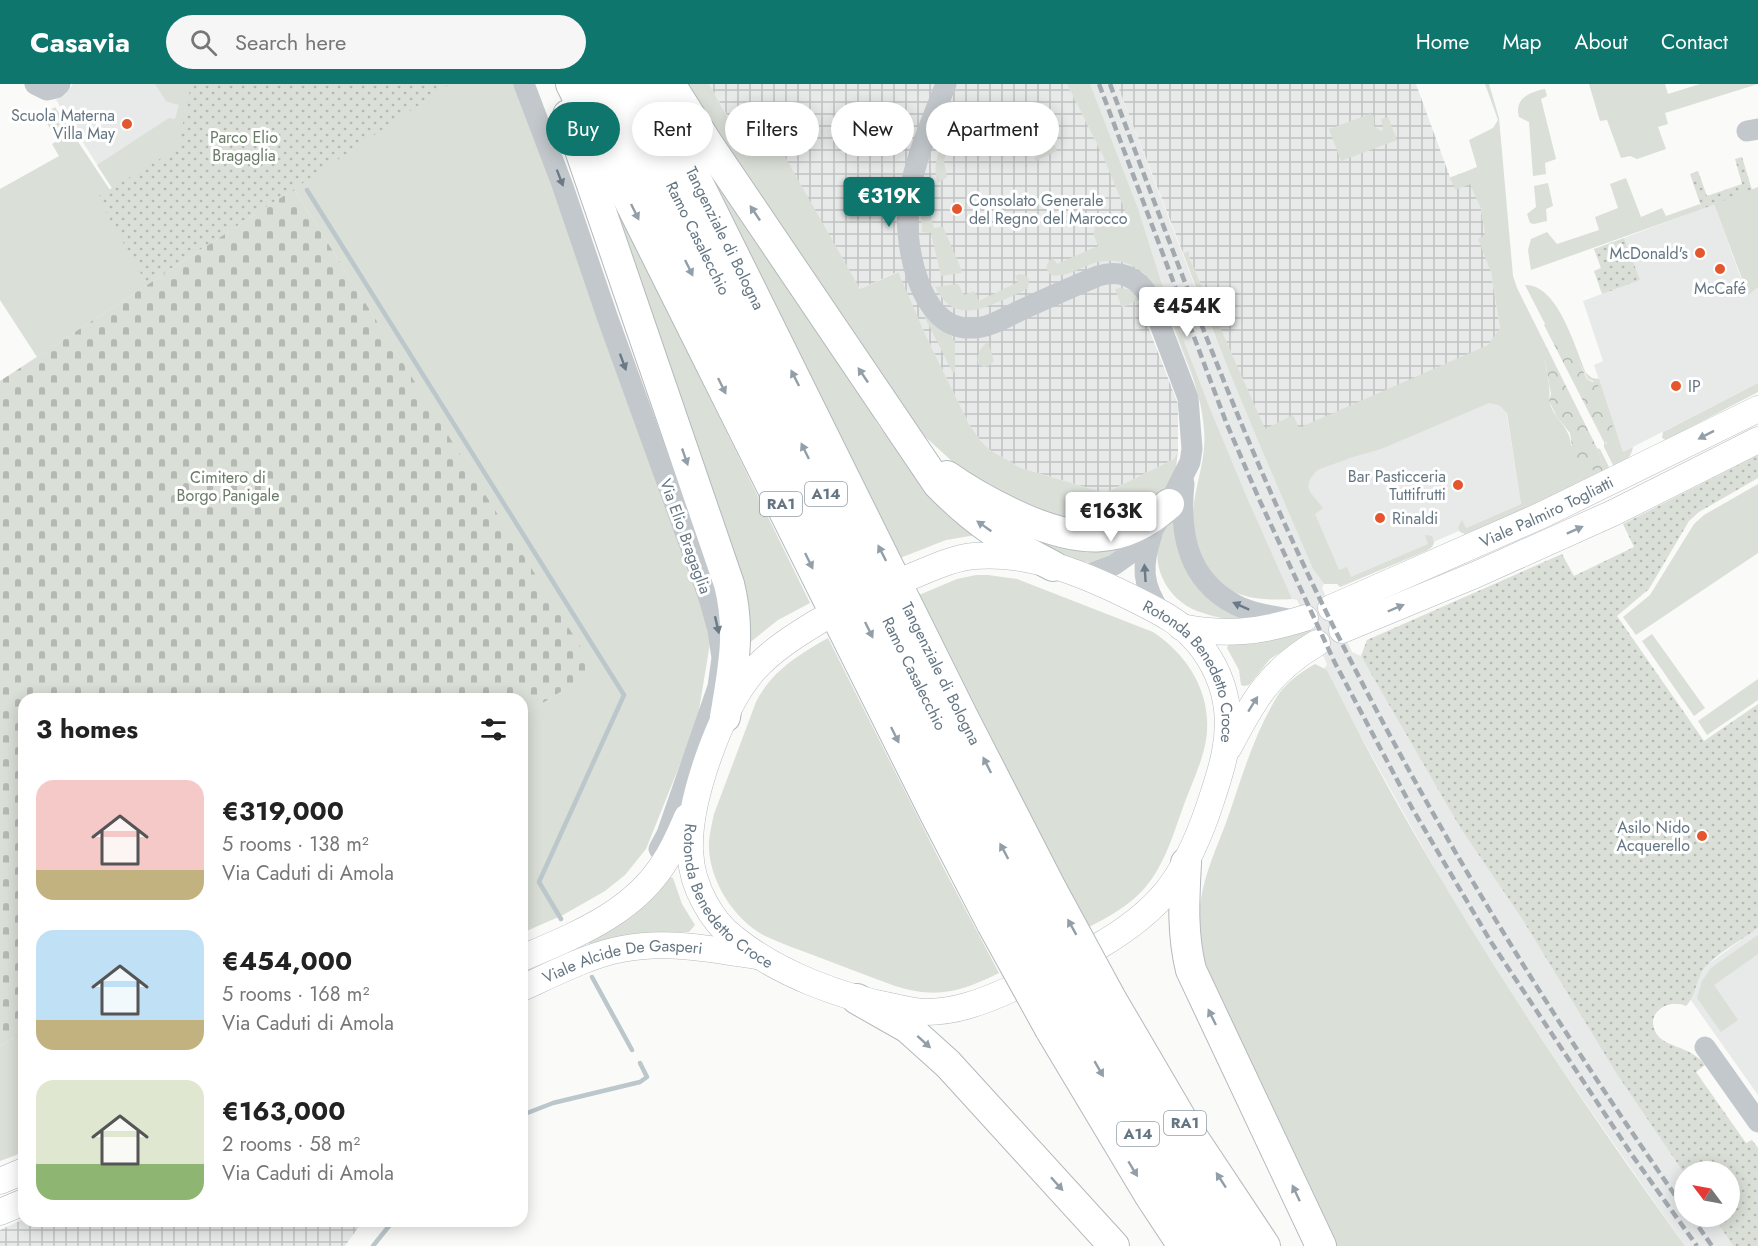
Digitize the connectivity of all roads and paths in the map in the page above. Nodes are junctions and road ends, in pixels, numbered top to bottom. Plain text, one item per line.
1 (35, 84) edge
2 (60, 84) edge
3 (524, 84) edge
4 (556, 84) edge
5 (571, 84) edge
6 (598, 84) edge
7 (622, 84) edge
8 (649, 84) edge
9 (670, 84) edge
10 (946, 84) edge
11 (1758, 409) edge
12 (895, 423) junction
13 (1758, 440) edge
14 (1184, 477) junction
15 (1169, 504) junction
16 (1153, 531) junction
17 (1053, 566) junction
18 (1084, 576) junction
19 (910, 577) dead end
20 (1301, 619) joint
21 (1171, 620) junction
22 (819, 621) dead end
23 (1317, 643) dead end
24 (725, 717) junction
25 (1225, 755) junction
26 (698, 795) junction
27 (1186, 863) junction
28 (1022, 908) junction
29 (1099, 946) dead end
30 (548, 947) junction
31 (528, 955) edge
32 (761, 957) junction
33 (528, 985) edge
34 (1009, 990) dead end
35 (857, 999) junction
36 (1080, 1013) junction
37 (1705, 1047) dead end
38 (1758, 1122) edge
39 (18, 1174) edge
40 (0, 1181) edge
41 (18, 1204) edge
42 (0, 1212) edge
43 (1114, 1246) edge
44 (1182, 1246) edge
45 (1211, 1246) edge
46 (1236, 1246) edge
47 (1265, 1246) edge
48 (1321, 1246) edge

1 - 2 street
3 -> 30 street, Via Elio Bragaglia
4 -> 24 highway
5 -> 28 highway, Tangenziale di Bologna / RA1
6 -> 28 highway, Ramo Casalecchio / A14
28 -> 7 highway, Ramo Casalecchio / A14
28 -> 8 highway, Tangenziale di Bologna / RA1
12 -> 9 highway
10 - 14 street
11 -> 13 main road, Viale Palmiro Togliatti
12 - 15 highway
17 -> 12 highway
14 - 15 street
20 -> 14 street
15 - 16 street
16 - 18 street
21 -> 16 street
17 - 18 main road, Rotonda Benedetto Croce
17 - 19 main road, Rotonda Benedetto Croce
18 - 21 main road, Rotonda Benedetto Croce
20 - 21 main road
21 - 25 main road, Rotonda Benedetto Croce
22 - 24 main road, Rotonda Benedetto Croce
25 -> 23 main road
24 - 26 main road, Rotonda Benedetto Croce
25 - 27 main road, Rotonda Benedetto Croce
26 - 30 main road, Viale Alcide De Gasperi
26 - 32 main road, Rotonda Benedetto Croce
27 - 29 main road, Rotonda Benedetto Croce
48 -> 27 highway
28 - 36 highway, Ramo Casalecchio / A14, bridge
36 -> 28 highway, Tangenziale di Bologna / RA1, bridge
30 - 31 main road, Viale Alcide De Gasperi
32 - 33 main road, Viale Alcide De Gasperi
32 - 35 main road, Rotonda Benedetto Croce
34 - 35 main road, Rotonda Benedetto Croce
35 -> 43 highway
36 -> 44 highway, Tangenziale di Bologna / RA1
36 -> 45 highway, Ramo Casalecchio / A14
36 - 46 highway, Ramo Casalecchio / A14
47 -> 36 highway, Tangenziale di Bologna / RA1
37 - 38 street
39 - 40 main road
41 - 42 main road

